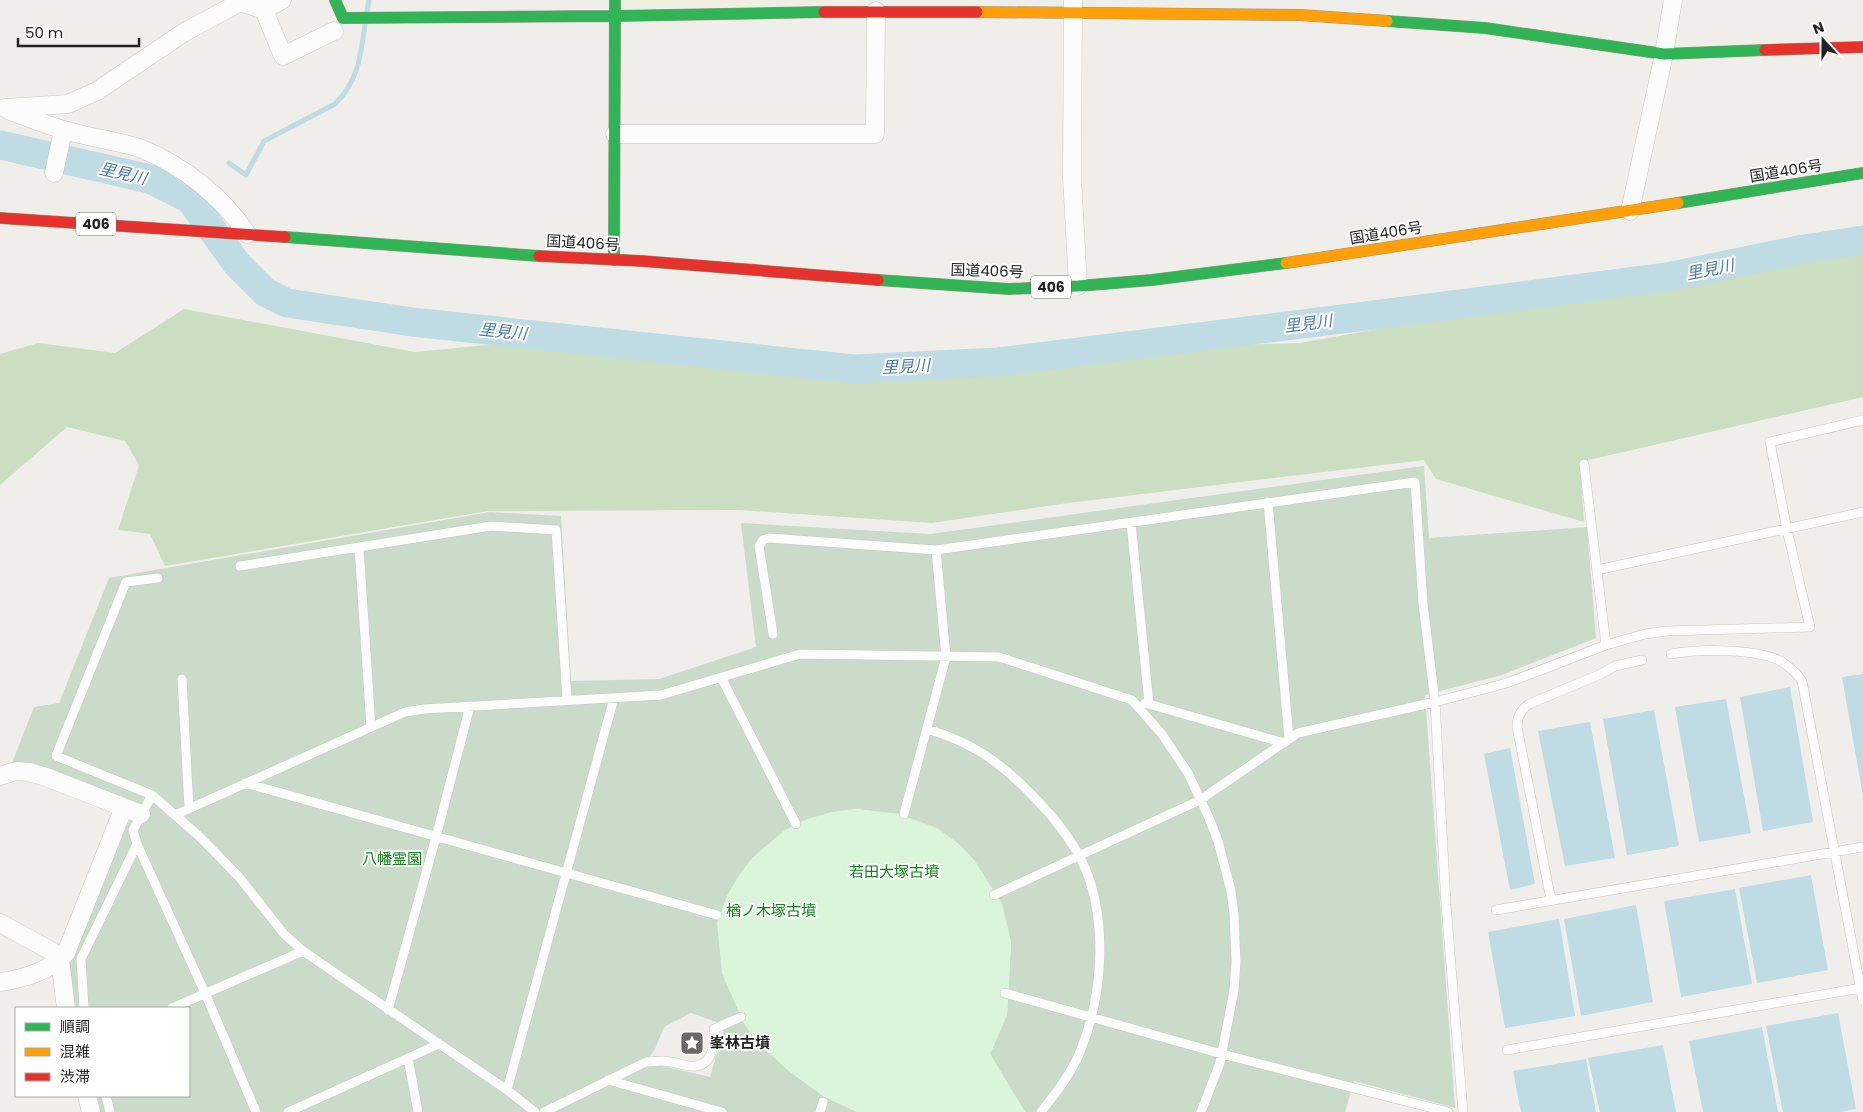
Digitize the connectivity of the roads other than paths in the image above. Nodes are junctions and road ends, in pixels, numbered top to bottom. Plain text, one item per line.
1 (282, 0) edge
2 (334, 0) edge
3 (616, 0) edge
4 (1673, 0) edge
5 (1073, 6) edge
6 (1301, 8) edge
7 (264, 10) junction
8 (876, 11) junction
9 (616, 16) junction
10 (334, 31) dead end
11 (1863, 47) edge
12 (1664, 54) junction
13 (2, 108) edge
14 (63, 133) junction
15 (615, 134) junction
16 (54, 171) dead end
17 (1863, 173) edge
18 (1630, 211) junction
19 (0, 218) edge
20 (240, 234) junction
21 (614, 260) junction
22 (1078, 286) junction
23 (1863, 420) edge
24 (1584, 464) dead end
25 (1268, 502) junction
26 (1863, 512) edge
27 (1132, 523) junction
28 (1787, 530) junction
29 (359, 548) junction
30 (936, 550) junction
31 (240, 566) dead end
32 (1597, 570) junction
33 (158, 578) dead end
34 (774, 634) dead end
35 (1606, 645) junction
36 (1671, 654) dead end
37 (946, 657) junction
38 (1642, 660) dead end
39 (721, 678) junction
40 (182, 679) dead end
41 (614, 698) junction
42 (567, 700) junction
43 (1132, 700) junction
44 (1435, 702) junction
45 (1149, 704) junction
46 (470, 706) junction
47 (371, 727) junction
48 (927, 729) junction
49 (1287, 741) junction
50 (0, 776) edge
51 (245, 783) junction
52 (152, 795) junction
53 (1200, 800) junction
54 (124, 807) junction
55 (189, 808) junction
56 (141, 814) junction
57 (174, 814) junction
58 (904, 814) dead end
59 (796, 824) dead end
60 (436, 837) junction
61 (137, 844) junction
62 (1863, 847) edge
63 (1835, 852) junction
64 (1079, 856) junction
65 (566, 873) junction
66 (994, 895) dead end
67 (1551, 900) junction
68 (1496, 910) dead end
69 (717, 915) dead end
70 (0, 923) edge
71 (303, 951) junction
72 (60, 959) junction
73 (0, 982) edge
74 (1861, 988) junction
75 (205, 993) junction
76 (1005, 993) dead end
77 (1863, 1001) edge
78 (66, 1007) edge
79 (84, 1007) edge
80 (174, 1007) edge
81 (388, 1010) junction
82 (741, 1017) dead end
83 (1090, 1017) junction
84 (439, 1044) junction
85 (1507, 1050) dead end
86 (1222, 1054) junction
87 (408, 1058) junction
88 (608, 1080) junction
89 (506, 1090) junction
90 (87, 1097) edge
91 (106, 1097) edge
92 (823, 1102) dead end
93 (91, 1112) edge
94 (110, 1112) edge
95 (256, 1112) edge
96 (288, 1112) edge
97 (418, 1112) edge
98 (535, 1112) edge
99 (544, 1112) edge
100 (722, 1112) edge
101 (820, 1112) edge
102 (1040, 1112) edge
103 (1200, 1112) edge
104 (1448, 1112) edge
105 (1463, 1112) edge

1 - 7 street
2 - 9 main road
3 - 9 main road
4 - 12 street
5 - 6 main road
5 - 8 main road
5 - 22 street
6 - 12 main road
7 - 10 street
7 - 13 street
8 - 9 main road
8 - 15 street
9 - 15 main road
11 - 12 main road
12 - 18 street
13 - 14 street
14 - 16 street
14 - 20 street
15 - 21 main road
17 - 18 main road, 国道406号 / 406
18 - 22 main road, 国道406号 / 406
19 - 20 main road, 国道406号 / 406
20 - 21 main road, 国道406号 / 406
21 - 22 main road, 国道406号 / 406
23 - 28 lane
24 - 32 lane
25 - 27 lane
25 - 44 lane
25 - 49 lane
26 - 28 lane
27 - 30 lane
27 - 45 lane
28 - 32 lane
28 - 35 lane
29 - 31 lane
29 - 42 lane
29 - 47 lane
30 - 34 lane
30 - 37 lane
32 - 35 lane
33 - 52 lane
35 - 44 lane
36 - 63 lane
37 - 39 lane
37 - 43 lane
37 - 48 lane
38 - 67 lane
39 - 41 lane
39 - 59 lane
40 - 55 lane
41 - 42 lane
41 - 65 lane
42 - 46 lane
43 - 45 lane
43 - 53 lane
44 - 49 lane
44 - 105 lane
45 - 49 lane
46 - 47 lane
46 - 60 lane
47 - 51 lane
48 - 58 lane
48 - 64 lane
49 - 53 lane
50 - 54 street
51 - 55 lane
51 - 60 lane
52 - 56 lane
52 - 57 lane
53 - 64 lane
53 - 86 lane
54 - 56 street
54 - 72 street
55 - 57 lane
56 - 61 lane
57 - 71 lane
60 - 65 lane
60 - 81 lane
61 - 75 lane
61 - 79 lane
62 - 63 lane
63 - 67 lane
63 - 74 lane
64 - 66 lane
64 - 83 lane
65 - 69 lane
65 - 89 lane
67 - 68 lane
70 - 72 street
71 - 75 lane
71 - 81 lane
72 - 73 street
72 - 78 street
74 - 77 lane
74 - 85 lane
75 - 80 lane
75 - 95 lane
76 - 83 lane
81 - 84 lane
82 - 88 lane
83 - 86 lane
83 - 102 lane
84 - 87 lane
84 - 89 lane
86 - 103 lane
86 - 104 lane
87 - 96 lane
87 - 97 lane
88 - 99 lane
88 - 100 lane
89 - 98 lane
90 - 93 street
91 - 94 lane
92 - 101 lane

